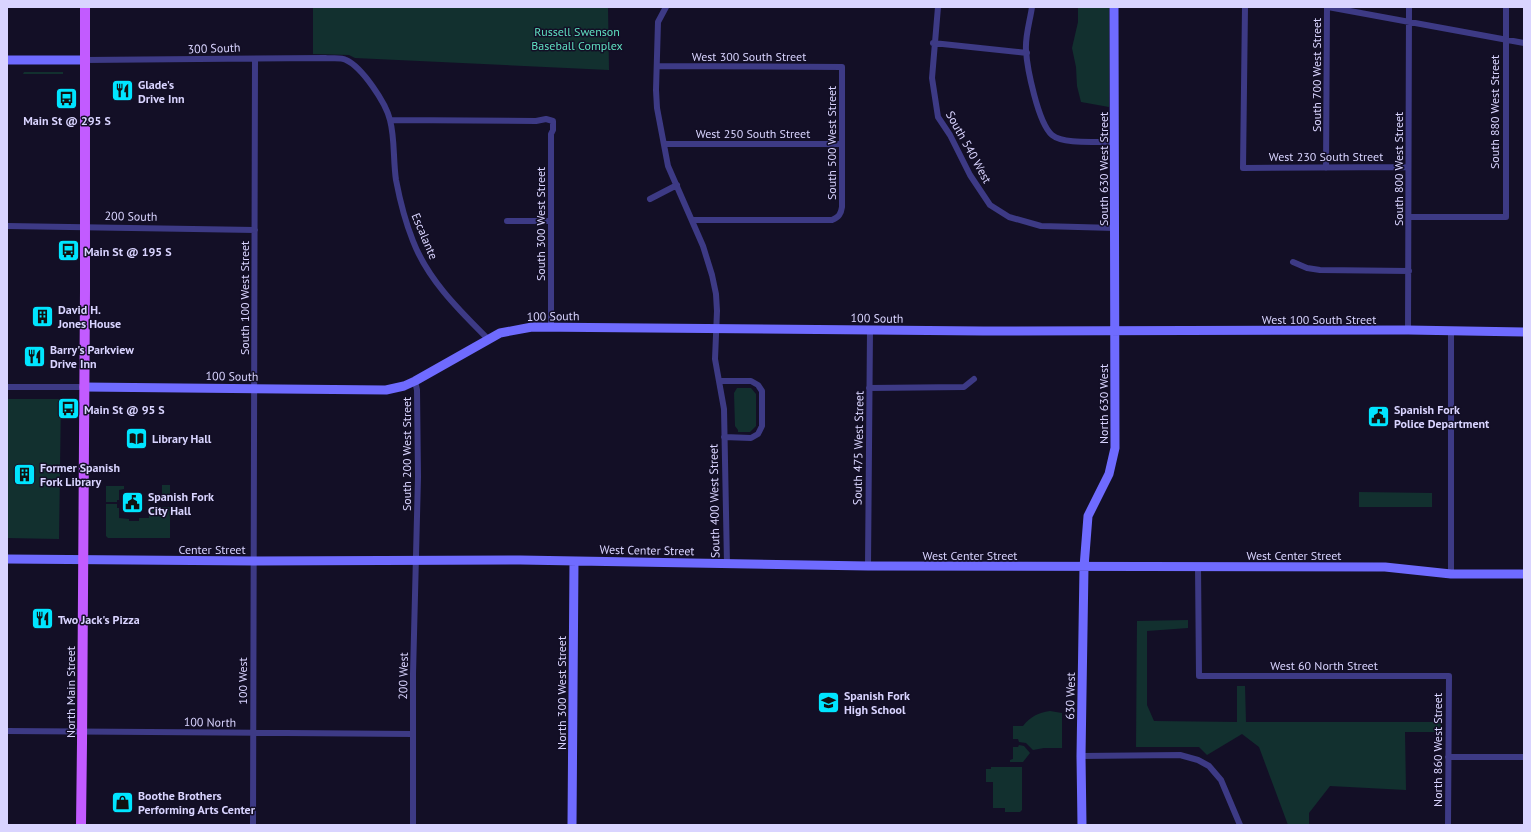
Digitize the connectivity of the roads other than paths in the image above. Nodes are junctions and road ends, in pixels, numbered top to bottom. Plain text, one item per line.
1 (85, 7) edge
2 (666, 7) edge
3 (938, 7) edge
4 (1032, 7) edge
5 (1114, 7) edge
6 (1245, 7) edge
7 (1328, 7) edge
8 (1409, 7) edge
9 (1506, 7) edge
10 (1409, 22) junction
11 (1505, 39) junction
12 (934, 43) junction
13 (1524, 43) edge
14 (1026, 53) junction
15 (255, 59) junction
16 (7, 60) edge
17 (85, 60) junction
18 (657, 66) junction
19 (842, 67) joint
20 (390, 120) junction
21 (1115, 142) junction
22 (665, 144) junction
23 (841, 144) junction
24 (1408, 167) junction
25 (1326, 168) junction
26 (677, 185) junction
27 (650, 199) dead end
28 (1409, 218) junction
29 (692, 220) junction
30 (507, 221) dead end
31 (551, 221) junction
32 (7, 226) edge
33 (85, 227) junction
34 (1115, 228) junction
35 (255, 230) junction
36 (1293, 262) dead end
37 (1409, 271) junction
38 (551, 327) junction
39 (716, 329) junction
40 (870, 330) junction
41 (1408, 330) junction
42 (1450, 330) junction
43 (1115, 331) junction
44 (1524, 332) edge
45 (488, 339) junction
46 (974, 379) dead end
47 (415, 380) junction
48 (718, 381) junction
49 (7, 387) edge
50 (84, 387) junction
51 (255, 388) junction
52 (870, 388) junction
53 (724, 437) junction
54 (417, 527) joint
55 (7, 559) edge
56 (83, 560) junction
57 (254, 561) junction
58 (416, 561) junction
59 (574, 561) junction
60 (727, 564) junction
61 (868, 566) junction
62 (1198, 566) junction
63 (1084, 567) junction
64 (1450, 574) junction
65 (1524, 574) edge
66 (1449, 676) joint
67 (7, 732) edge
68 (82, 733) junction
69 (253, 734) junction
70 (413, 734) junction
71 (1081, 756) junction
72 (1448, 757) junction
73 (1524, 758) edge
74 (80, 825) edge
75 (253, 825) edge
76 (413, 825) edge
77 (572, 825) edge
78 (1082, 825) edge
79 (1240, 825) edge
80 (1448, 825) edge

1 - 17 main road, North Main Street
2 - 18 street, South 400 West Street
3 - 12 street, South 540 West
4 - 14 street
5 - 21 street, South 630 West Street
6 - 25 street, West 230 South Street
7 - 10 street
7 - 25 street, South 700 West Street
8 - 10 street, South 800 West Street
9 - 11 street, South 880 West Street
10 - 11 street
10 - 24 street, South 800 West Street
11 - 13 street
11 - 28 street, South 880 West Street
12 - 14 street
12 - 34 street, South 540 West
14 - 21 street
15 - 17 street, 300 South
15 - 20 street, 300 South
15 - 35 street, South 100 West Street
16 - 17 street, 300 South
17 - 33 main road, North Main Street
18 - 19 street, West 300 South Street
18 - 22 street, South 400 West Street
19 - 23 street, South 500 West Street
20 - 31 street, South 300 West Street
20 - 45 street, Escalante
21 - 34 street, South 630 West Street
22 - 23 street, West 250 South Street
22 - 26 street, South 400 West Street
23 - 29 street, South 500 West Street
24 - 25 street, West 230 South Street
24 - 28 street, South 800 West Street
26 - 27 street
26 - 29 street, South 400 West Street
28 - 37 street, South 800 West Street
29 - 39 street, South 400 West Street
30 - 31 street
31 - 38 street, South 300 West Street
32 - 33 street, 200 South
33 - 35 street, 200 South
33 - 50 main road, North Main Street
34 - 43 street, South 630 West Street
35 - 51 street, South 100 West Street
36 - 37 street
37 - 41 street, South 800 West Street
38 - 39 street, 100 South
38 - 45 street, 100 South
39 - 40 street, 100 South
39 - 48 street, South 400 West Street
40 - 43 street, 100 South
40 - 52 street, South 475 West Street
41 - 42 street, West 100 South Street
41 - 43 street, West 100 South Street
42 - 44 street, West 100 South Street
42 - 64 street
43 - 63 street, North 630 West
45 - 47 street, 100 South
46 - 52 street
47 - 51 street, 100 South
47 - 54 street, South 200 West Street
48 - 53 street, South 400 West Street
48 - 53 street, South 400 West Street
49 - 50 street, 100 South
50 - 51 street, 100 South
50 - 56 main road, North Main Street
51 - 57 street, South 100 West Street
52 - 61 street, South 475 West Street
53 - 60 street, South 400 West Street
54 - 58 street, 200 West
55 - 56 street, Center Street
56 - 57 street, Center Street
56 - 68 main road, North Main Street
57 - 58 street, Center Street
57 - 69 street, 100 West
58 - 59 street, West Center Street
58 - 70 street, 200 West
59 - 60 street, West Center Street
59 - 77 street, North 300 West Street
60 - 61 street, West Center Street
61 - 63 street, West Center Street
62 - 63 street, West Center Street
62 - 64 street, West Center Street
62 - 66 street, West 60 North Street
63 - 71 street, 630 West
64 - 65 street, West Center Street
66 - 72 street, North 860 West Street
67 - 68 street, 100 North
68 - 69 street, 100 North
68 - 74 main road, North Main Street
69 - 70 street, 100 North
69 - 75 street, 100 West
70 - 76 street, 200 West
71 - 78 street, 630 West
71 - 79 street
72 - 73 street
72 - 80 street, North 860 West Street

